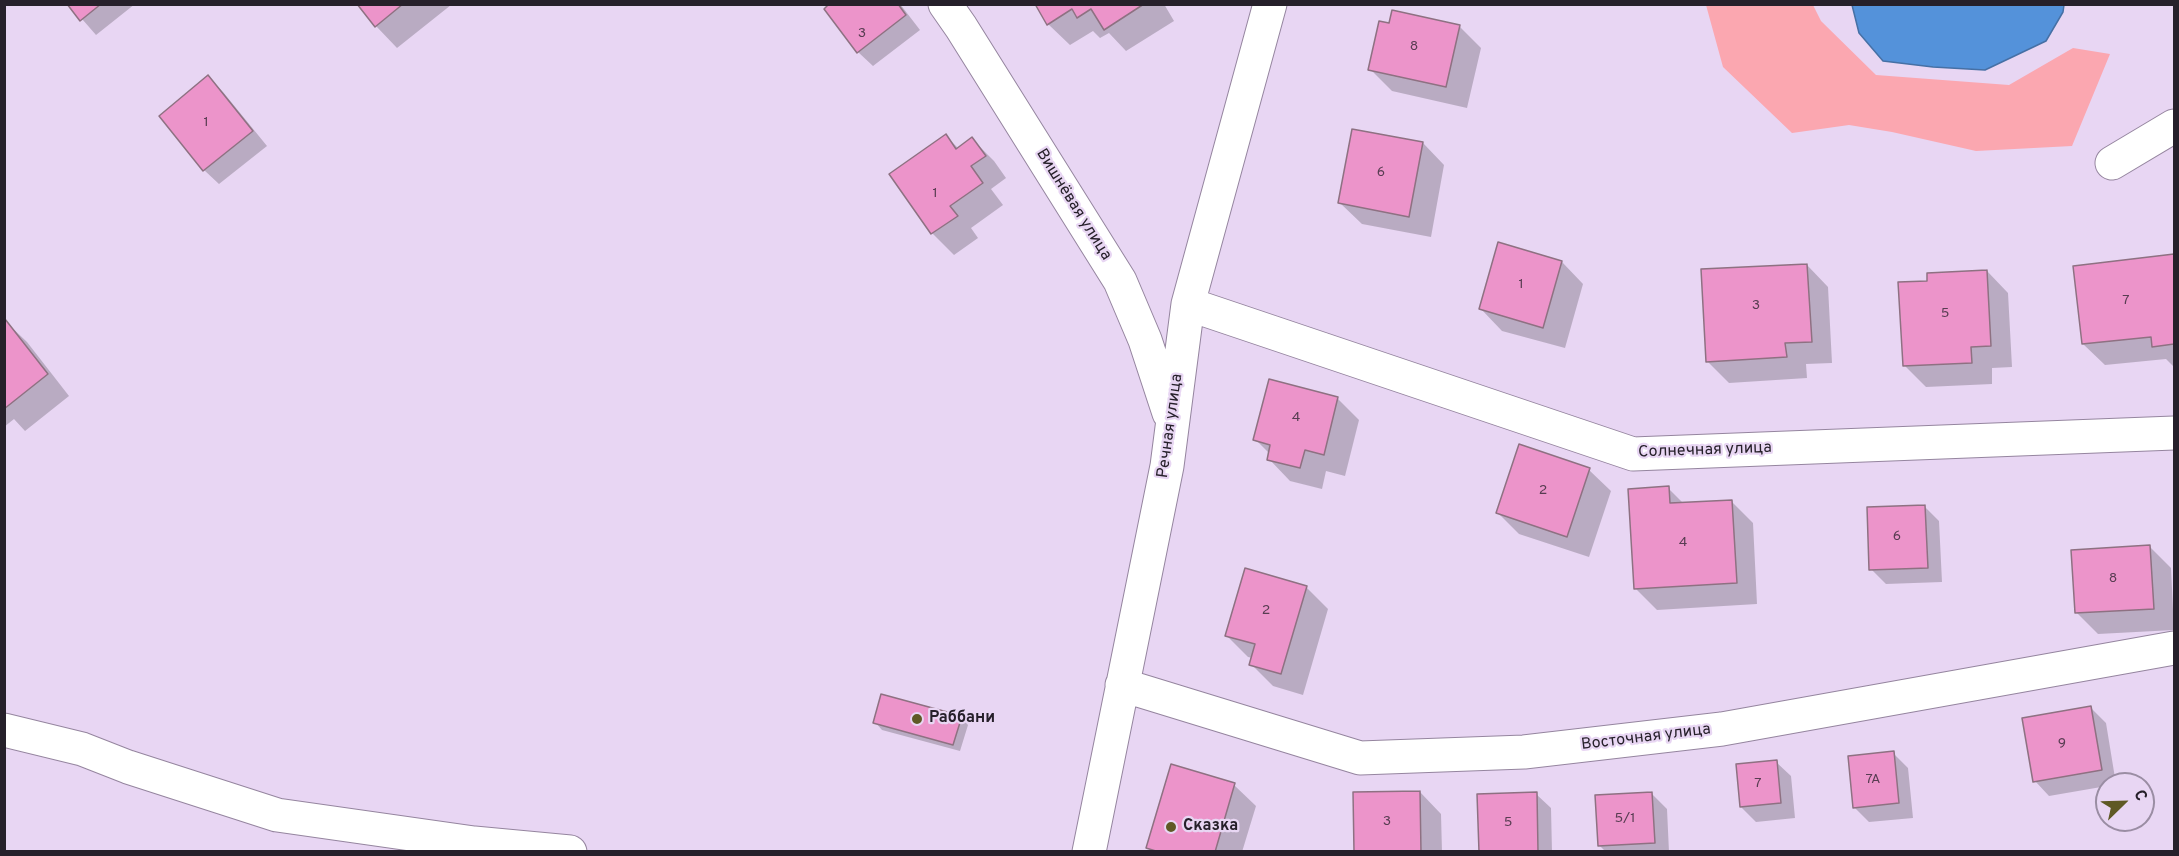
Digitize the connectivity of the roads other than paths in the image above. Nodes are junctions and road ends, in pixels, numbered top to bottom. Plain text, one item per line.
1 (945, 4) edge
2 (1270, 4) edge
3 (2175, 126) edge
4 (2112, 163) dead end
5 (1188, 304) junction
6 (1172, 421) junction
7 (2175, 433) edge
8 (2175, 648) edge
9 (1122, 685) junction
10 (4, 730) edge
11 (570, 852) edge
12 (1089, 852) edge

1 - 6 street, Вишнёвая улица
2 - 5 street, Речная улица
3 - 4 street
5 - 6 street, Речная улица
5 - 7 street, Солнечная улица
6 - 9 street, Речная улица
8 - 9 street, Восточная улица
9 - 12 street, Речная улица
10 - 11 street

